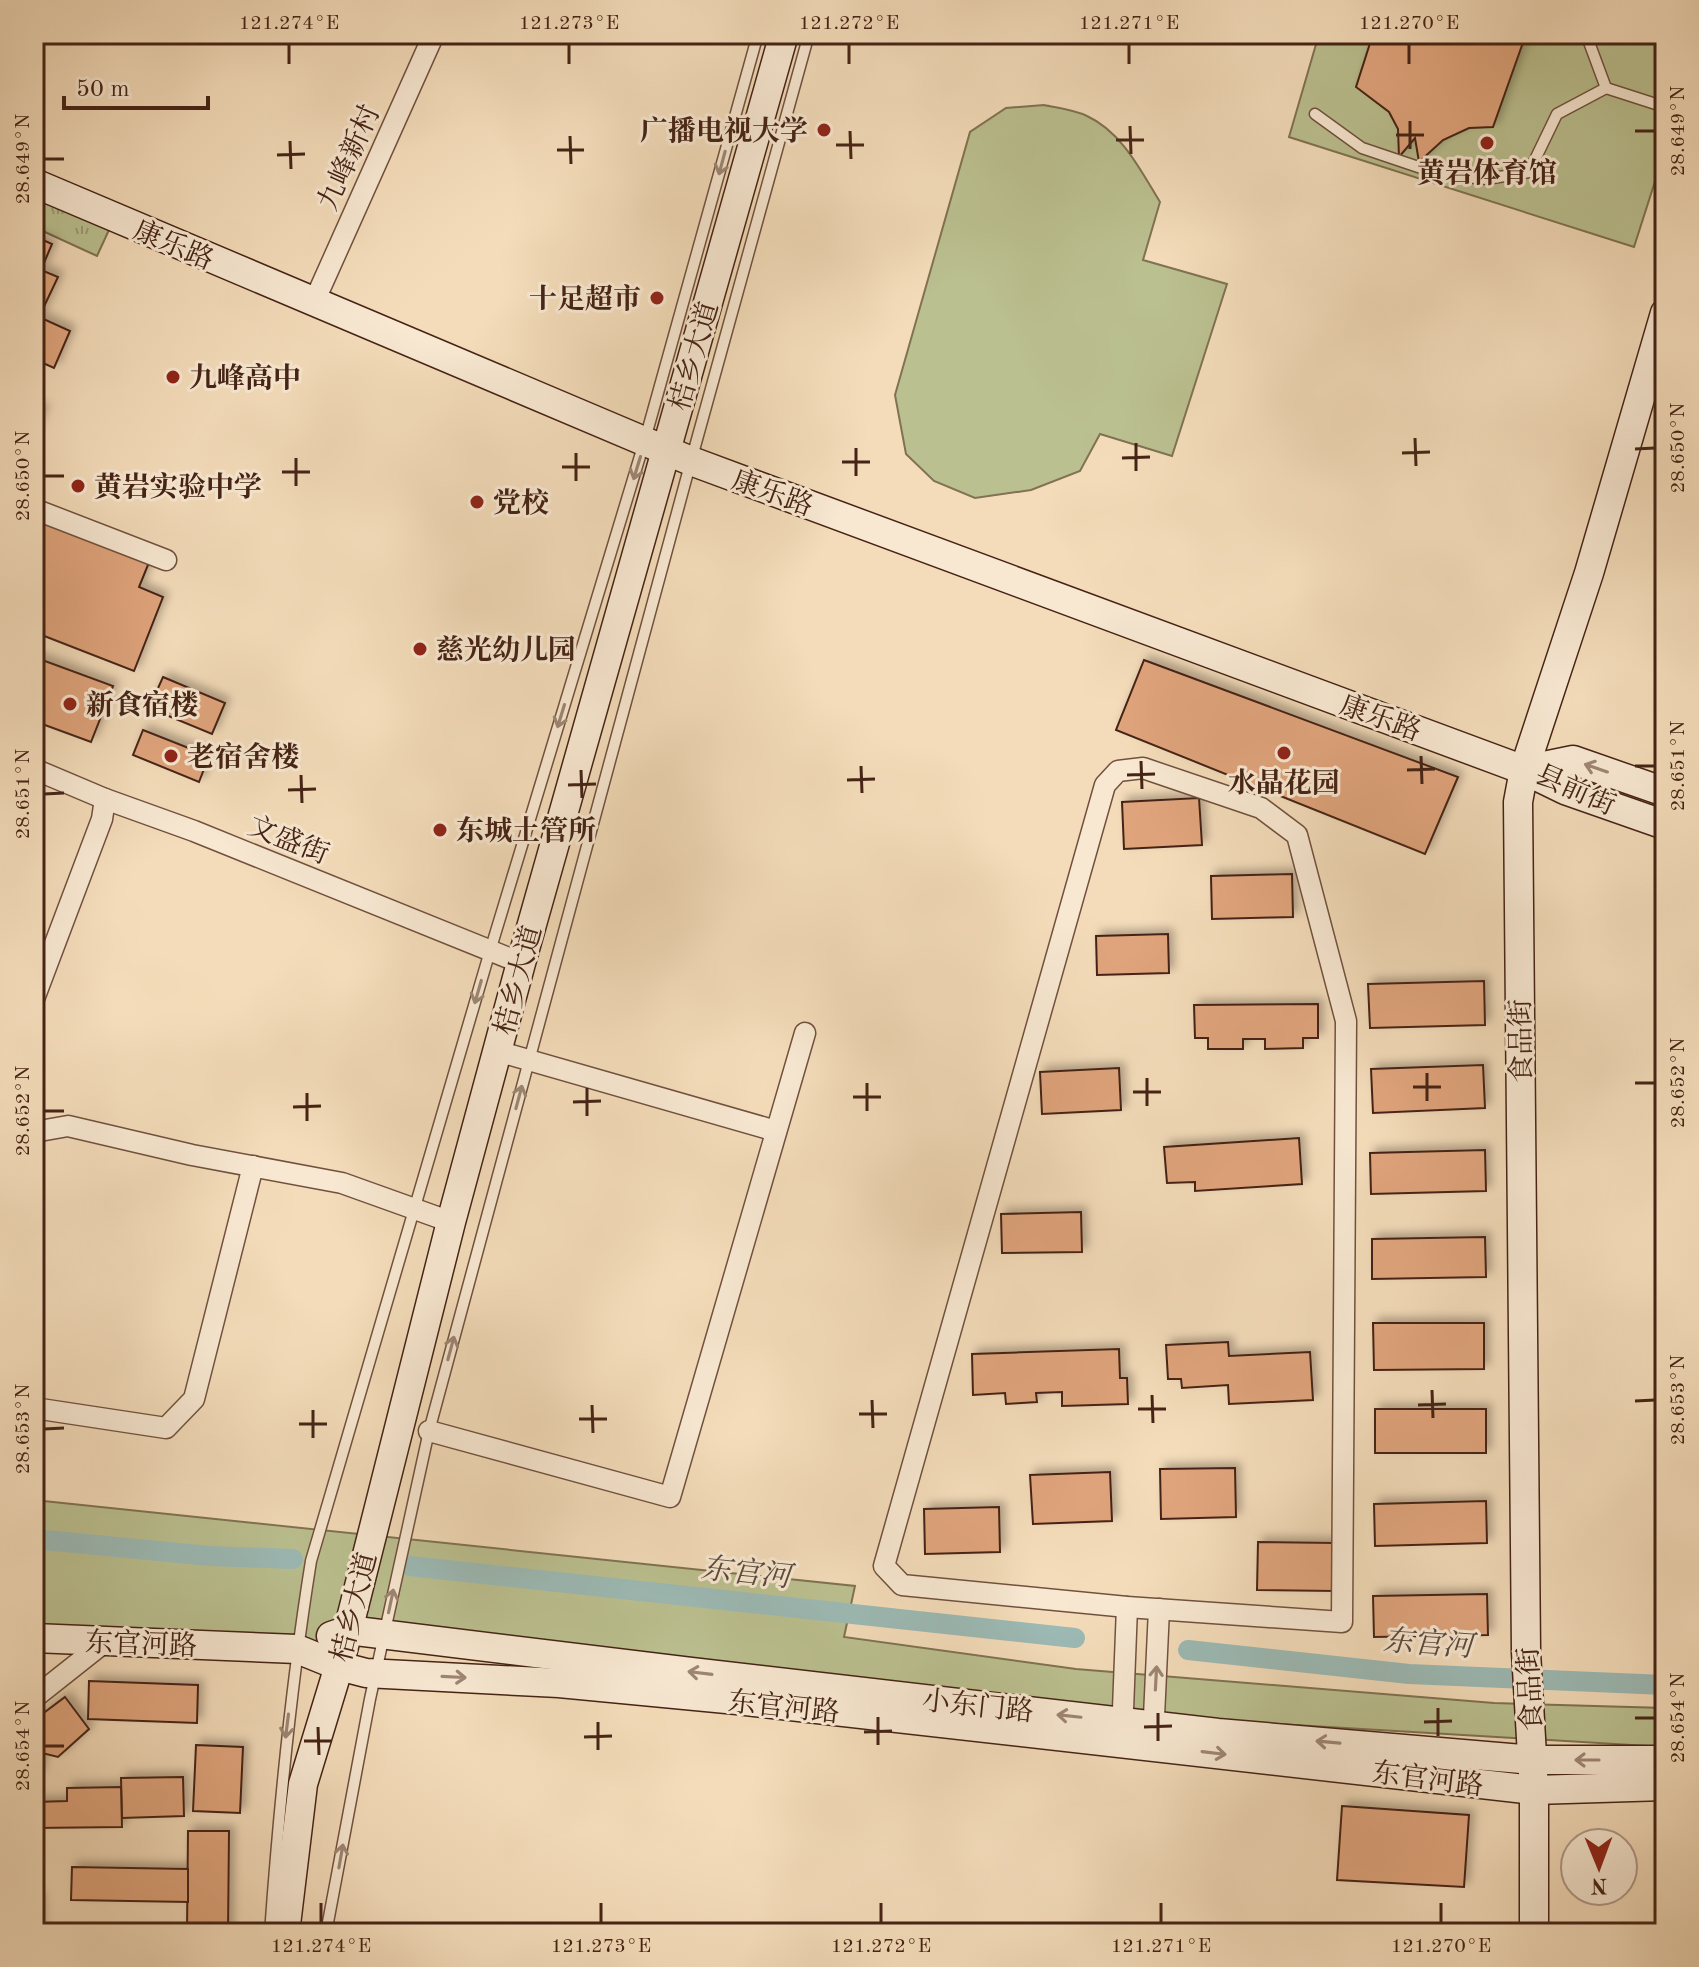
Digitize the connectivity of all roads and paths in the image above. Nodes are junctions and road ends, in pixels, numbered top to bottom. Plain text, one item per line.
1 (434, 34) edge
2 (758, 34) edge
3 (784, 34) edge
4 (809, 34) edge
5 (1586, 34) edge
6 (1606, 88) junction
7 (1665, 107) edge
8 (1315, 114) dead end
9 (34, 183) edge
10 (314, 302) junction
11 (1665, 313) edge
12 (667, 452) junction
13 (34, 509) edge
14 (166, 560) dead end
15 (34, 769) edge
16 (1524, 770) junction
17 (1665, 792) edge
18 (105, 799) junction
19 (1665, 825) edge
20 (490, 951) junction
21 (521, 963) junction
22 (34, 999) edge
23 (805, 1033) dead end
24 (497, 1051) junction
25 (529, 1060) junction
26 (776, 1131) junction
27 (34, 1132) edge
28 (253, 1166) junction
29 (414, 1209) junction
30 (451, 1222) junction
31 (34, 1408) edge
32 (429, 1431) junction
33 (1127, 1607) junction
34 (1159, 1609) junction
35 (348, 1630) junction
36 (384, 1634) junction
37 (34, 1638) edge
38 (106, 1641) junction
39 (297, 1649) junction
40 (339, 1666) junction
41 (375, 1673) junction
42 (34, 1698) edge
43 (1122, 1732) junction
44 (1153, 1736) junction
45 (1533, 1760) junction
46 (1665, 1760) edge
47 (1665, 1786) edge
48 (1534, 1790) junction
49 (270, 1933) edge
50 (285, 1933) edge
51 (326, 1933) edge
52 (1534, 1933) edge

1 - 10 street, 九峰新村
2 -> 12 lane
3 - 12 street, 桔乡大道
4 - 12 lane
5 - 6 lane
6 - 7 lane
6 - 8 lane
9 - 10 street, 康乐路
10 - 12 street, 康乐路
11 - 16 street, 食品街
12 - 16 street, 康乐路
12 -> 20 lane
12 - 21 street, 桔乡大道
12 - 25 lane
13 - 14 street
15 - 18 street, 文盛街
17 -> 16 street, 县前街
16 - 19 street, 县前街
16 - 45 street, 食品街
18 - 20 street, 文盛街
18 - 22 street
20 - 21 street, 文盛街
20 -> 29 lane
21 - 24 street, 桔乡大道
23 - 26 street
24 - 25 street
24 - 30 street, 桔乡大道
25 - 26 street
32 -> 25 lane
26 - 32 street
27 - 28 street
28 - 29 street
28 - 31 street
29 - 30 street
29 - 39 lane
30 - 35 street, 桔乡大道
36 -> 32 lane
33 - 34 street
33 - 34 street
33 - 43 street
44 -> 34 street
35 - 36 street, 小东门路
35 - 39 street, 小东门路
35 - 40 street, 桔乡大道
36 - 41 lane
43 -> 36 street, 小东门路
37 - 38 street, 东官河路
38 - 39 street, 东官河路
38 - 42 street
39 - 40 street, 东官河路
39 -> 49 lane
40 - 41 street, 东官河路
40 - 50 street, 桔乡大道
41 -> 43 street, 东官河路
51 -> 41 lane
43 - 44 street, 东官河路
45 -> 44 street
44 -> 48 street, 东官河路
46 -> 45 street
45 - 48 street, 食品街
47 - 48 street
48 - 52 street, 食品街

